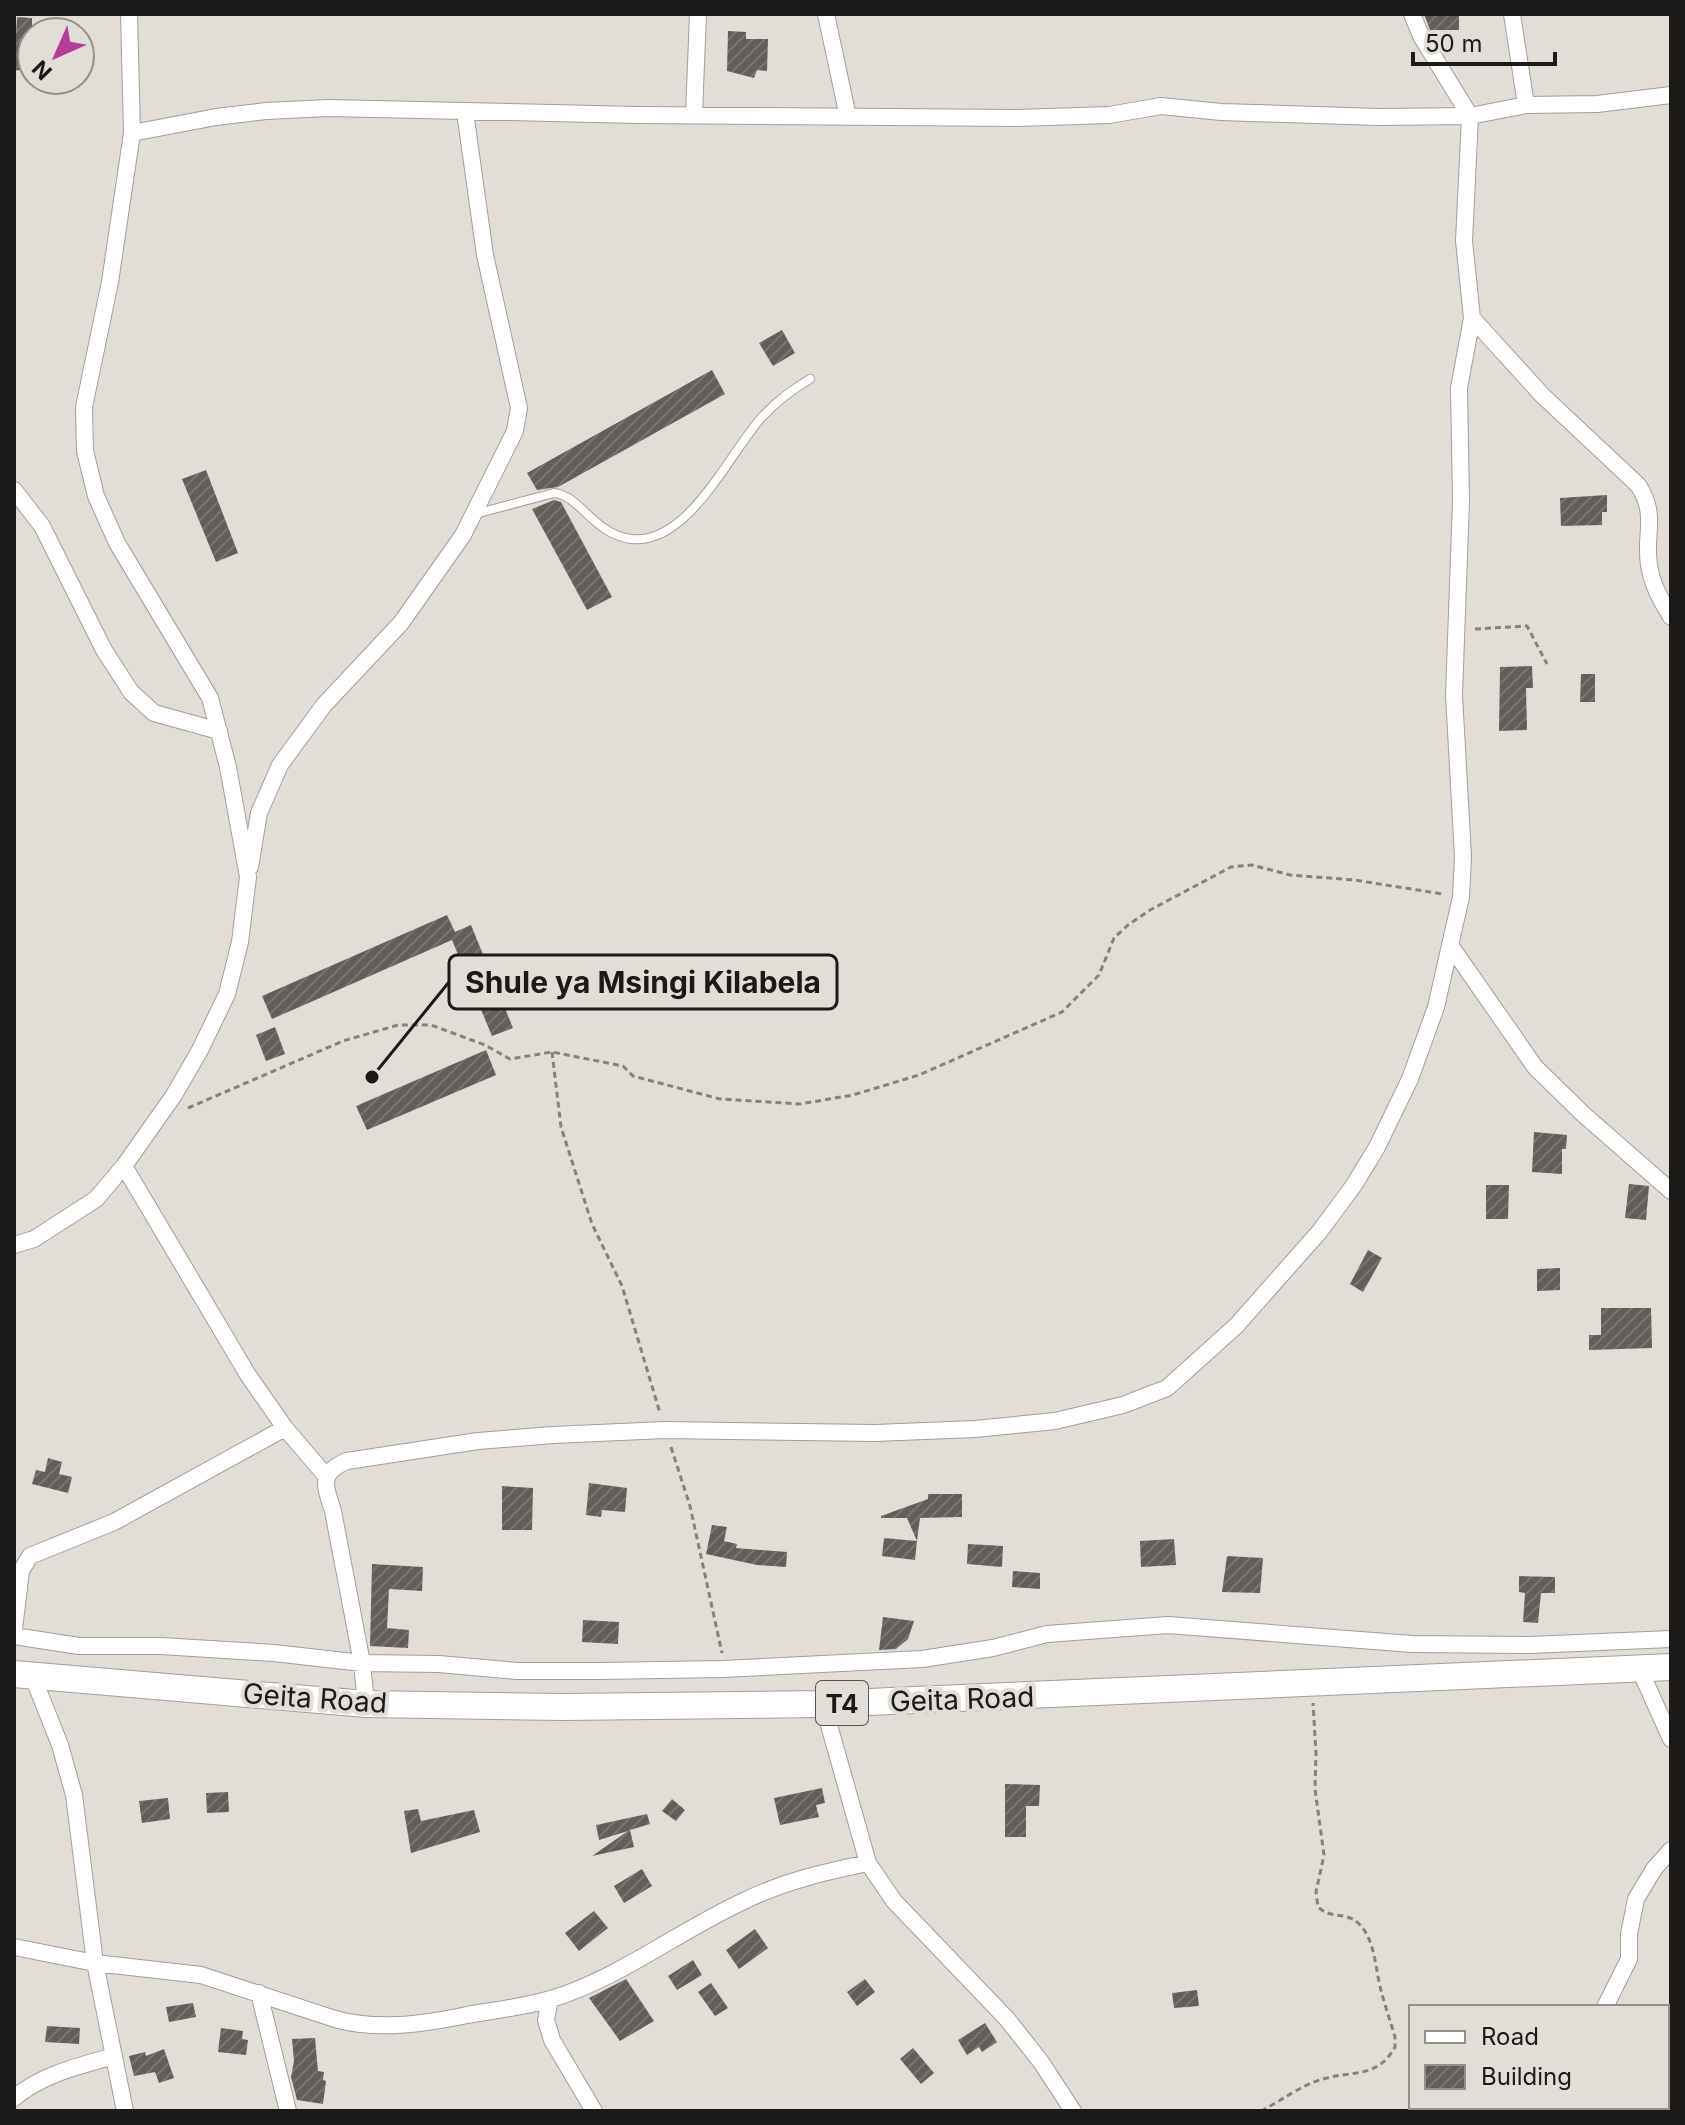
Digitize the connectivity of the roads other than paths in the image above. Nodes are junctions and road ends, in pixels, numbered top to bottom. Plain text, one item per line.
1 (129, 14) edge
2 (698, 14) edge
3 (826, 14) edge
4 (1412, 14) edge
5 (1512, 14) edge
6 (1671, 95) edge
7 (1526, 105) junction
8 (465, 112) junction
9 (694, 114) junction
10 (1470, 116) junction
11 (848, 117) junction
12 (132, 133) junction
13 (1472, 318) junction
14 (810, 379) dead end
15 (14, 490) edge
16 (474, 514) junction
17 (1671, 617) edge
18 (219, 731) junction
19 (248, 877) junction
20 (1450, 945) junction
21 (124, 1166) junction
22 (1671, 1191) edge
23 (14, 1245) edge
24 (285, 1428) junction
25 (326, 1476) junction
26 (14, 1629) edge
27 (14, 1636) edge
28 (1671, 1639) edge
29 (362, 1663) junction
30 (1671, 1667) edge
31 (1639, 1668) junction
32 (23, 1676) edge
33 (366, 1704) junction
34 (823, 1704) junction
35 (1671, 1739) edge
36 (1671, 1850) edge
37 (868, 1863) junction
38 (14, 1947) edge
39 (95, 1963) junction
40 (259, 1993) junction
41 (550, 1999) junction
42 (1606, 2005) edge
43 (114, 2056) junction
44 (14, 2098) edge
45 (125, 2111) edge
46 (288, 2111) edge
47 (594, 2111) edge
48 (1073, 2111) edge

1 - 12 street
2 - 9 street
3 - 11 street
4 - 10 street
5 - 7 street
6 - 7 street
7 - 10 street
8 - 9 street
8 - 12 street
8 - 16 street
9 - 11 street
10 - 11 street
10 - 13 street
12 - 18 street
13 - 17 street
13 - 20 street
14 - 16 lane
15 - 18 street
16 - 19 street
18 - 19 street
19 - 21 street
20 - 22 street
20 - 25 street
21 - 23 street
21 - 24 street
24 - 25 street
24 - 26 street
25 - 29 street
27 - 29 street
28 - 29 street
29 - 33 street
30 - 31 highway, Geita Road / T4
31 - 34 highway, Geita Road / T4
31 - 35 street
32 - 33 highway, Geita Road / T4
32 - 39 street
33 - 34 highway, Geita Road / T4
34 - 37 street
36 - 42 street
37 - 41 street
37 - 48 street
38 - 39 street
39 - 40 street
39 - 43 street
40 - 41 street
40 - 46 street
41 - 47 street
43 - 44 street
43 - 45 street

